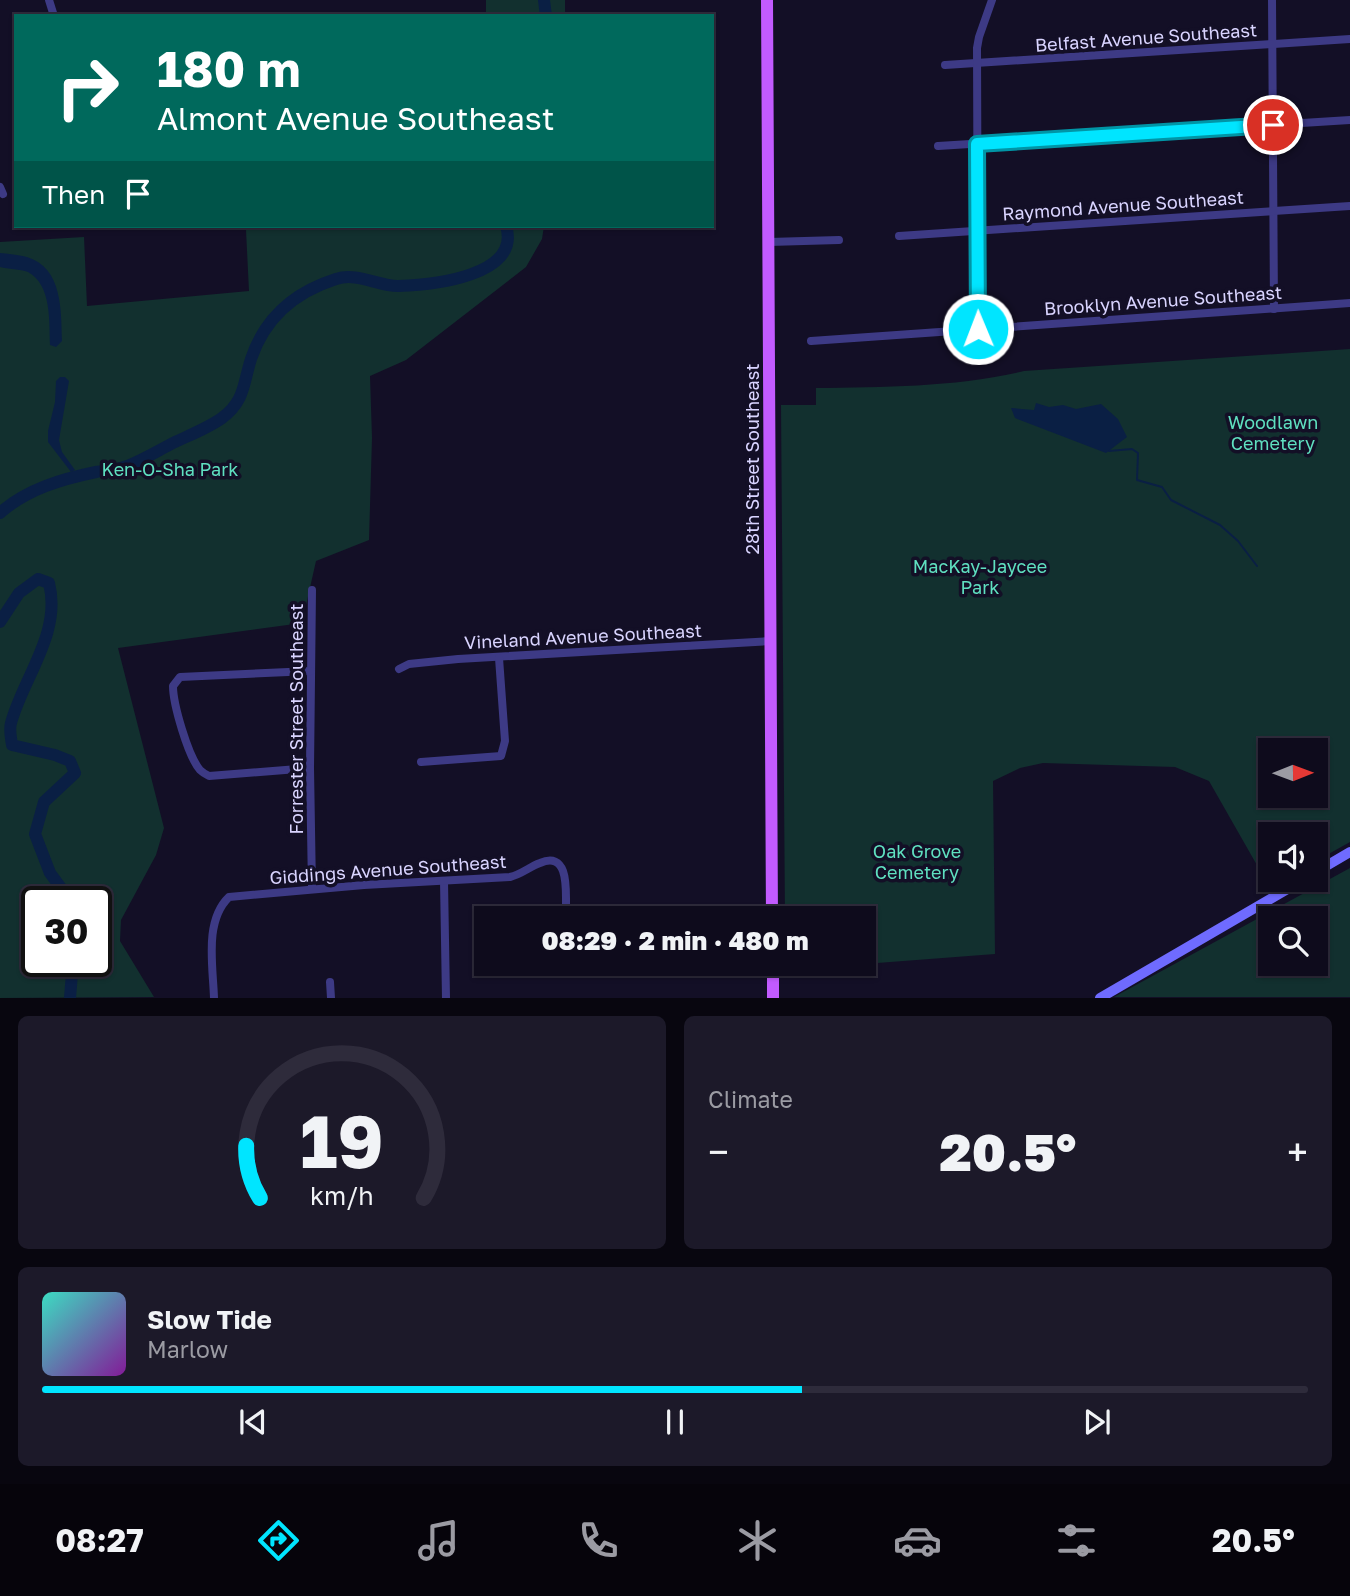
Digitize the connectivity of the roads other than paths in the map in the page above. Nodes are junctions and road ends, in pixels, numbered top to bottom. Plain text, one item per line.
1 (767, 0) edge
2 (992, 0) edge
3 (1272, 0) edge
4 (1350, 39) edge
5 (1272, 44) junction
6 (977, 64) junction
7 (945, 65) dead end
8 (1350, 120) edge
9 (1273, 125) junction
10 (977, 144) junction
11 (938, 146) dead end
12 (1350, 206) edge
13 (1272, 212) junction
14 (976, 231) junction
15 (899, 236) dead end
16 (839, 240) dead end
17 (769, 242) junction
18 (1350, 303) edge
19 (1275, 309) junction
20 (978, 329) junction
21 (811, 341) dead end
22 (312, 590) dead end
23 (771, 642) junction
24 (499, 658) junction
25 (399, 668) dead end
26 (311, 671) junction
27 (421, 762) dead end
28 (310, 768) junction
29 (1350, 852) edge
30 (1328, 865) edge
31 (444, 881) junction
32 (312, 889) junction
33 (1282, 892) edge
34 (566, 904) dead end
35 (772, 906) edge
36 (773, 976) edge
37 (330, 982) dead end
38 (214, 998) edge
39 (331, 998) edge
40 (446, 998) edge
41 (773, 998) edge
42 (1100, 998) edge

1 - 17 main road, 28th Street Southeast
2 - 6 street
3 - 5 street
4 - 5 street, Belfast Avenue Southeast
5 - 6 street, Belfast Avenue Southeast
5 - 9 street
6 - 7 street, Belfast Avenue Southeast
6 - 10 street
8 - 9 street
9 - 10 street
9 - 13 street
10 - 11 street
10 - 14 street
12 - 13 street, Raymond Avenue Southeast
13 - 14 street, Raymond Avenue Southeast
13 - 19 street
14 - 15 street, Raymond Avenue Southeast
14 - 20 street
16 - 17 street
17 - 23 main road, 28th Street Southeast
18 - 19 street, Brooklyn Avenue Southeast
19 - 20 street, Brooklyn Avenue Southeast
20 - 21 street, Brooklyn Avenue Southeast
22 - 26 street, Forrester Street Southeast
23 - 24 street, Vineland Avenue Southeast
23 - 35 main road, 28th Street Southeast
24 - 25 street, Vineland Avenue Southeast
24 - 27 street
26 - 28 street, Forrester Street Southeast
26 - 28 street
28 - 32 street, Forrester Street Southeast
29 - 30 main road
31 - 32 street, Giddings Avenue Southeast
31 - 34 street, Giddings Avenue Southeast
31 - 40 street
32 - 38 street, Giddings Avenue Southeast
33 - 42 main road
36 - 41 main road
37 - 39 street

